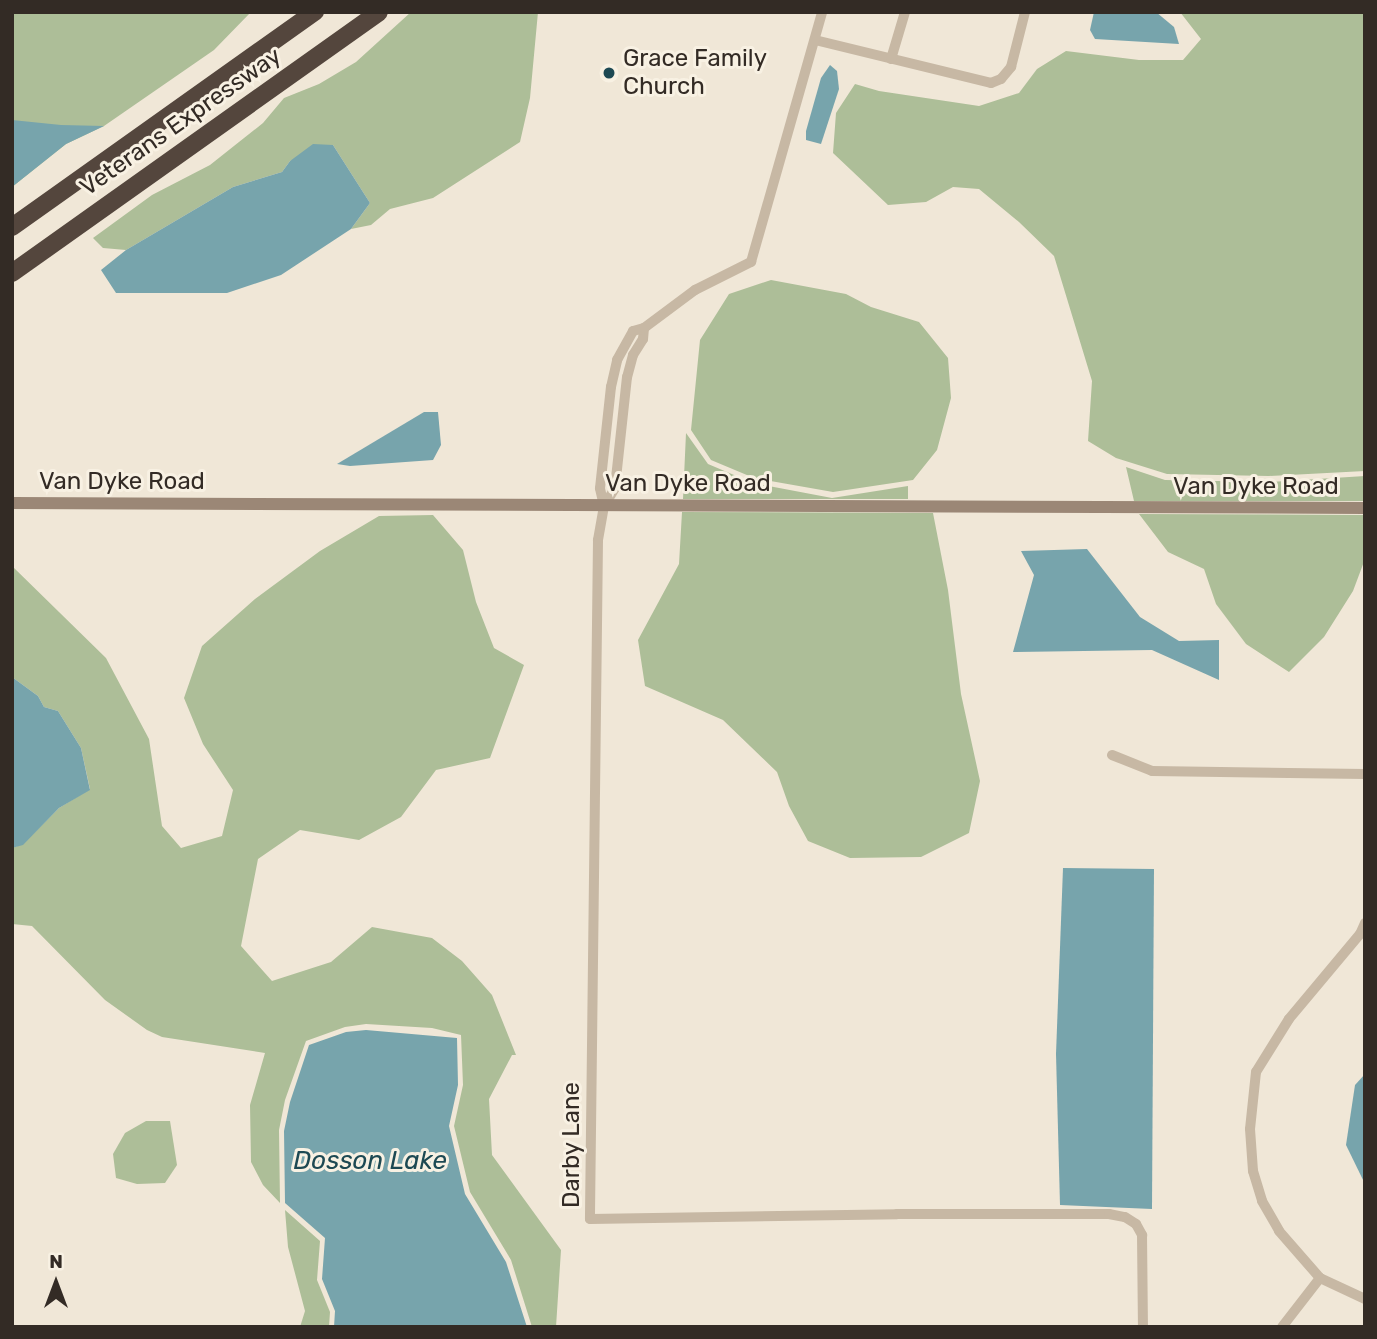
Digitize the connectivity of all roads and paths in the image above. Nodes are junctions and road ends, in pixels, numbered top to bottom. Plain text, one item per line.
1 (315, 12) edge
2 (379, 12) edge
3 (822, 12) edge
4 (905, 12) edge
5 (1025, 12) edge
6 (815, 40) junction
7 (891, 59) junction
8 (12, 228) edge
9 (12, 272) edge
10 (644, 328) junction
11 (12, 503) edge
12 (604, 506) junction
13 (1365, 508) edge
14 (1112, 755) dead end
15 (1365, 774) edge
16 (1365, 923) edge
17 (1320, 1278) junction
18 (1365, 1299) edge
19 (1143, 1327) edge
20 (1282, 1327) edge

1 - 8 highway, Veterans Expressway
2 - 9 highway, Veterans Expressway
3 - 6 street
4 - 7 street
5 - 7 street
6 - 7 street
6 - 10 street
10 - 12 street
10 - 12 street
11 - 12 main road, Van Dyke Road
12 - 13 main road, Van Dyke Road
12 - 19 street, Darby Lane
14 - 15 street
16 - 17 street
17 - 18 street
17 - 20 street

